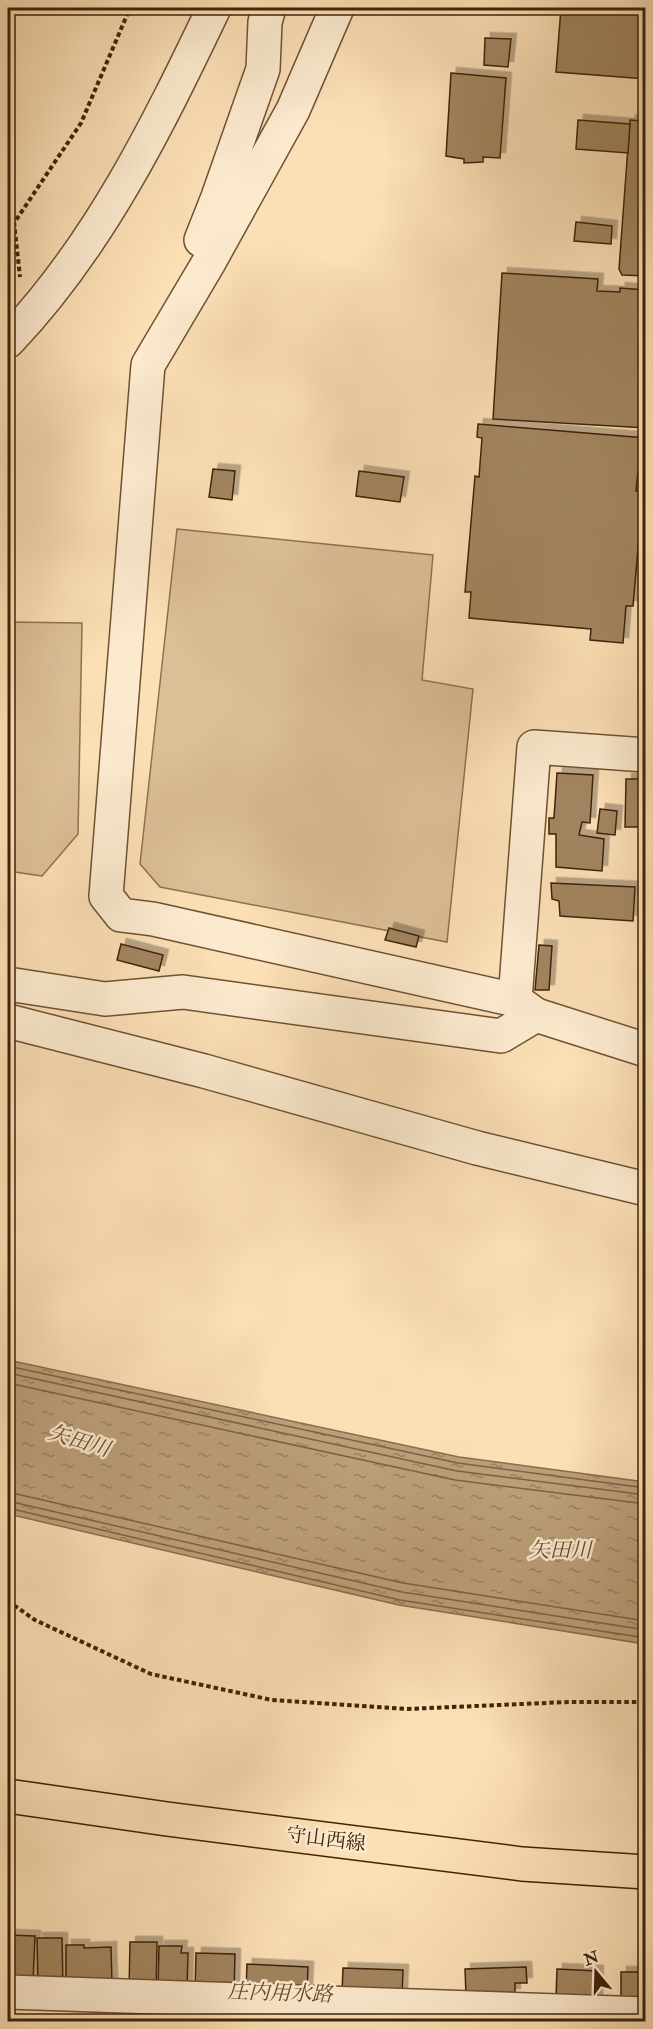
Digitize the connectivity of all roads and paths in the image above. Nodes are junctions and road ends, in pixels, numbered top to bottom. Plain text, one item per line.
1 (130, 8) edge
2 (214, 8) edge
3 (269, 8) edge
4 (315, 8) edge
5 (337, 8) edge
6 (262, 69) junction
7 (14, 222) junction
8 (8, 232) edge
9 (209, 262) junction
10 (16, 332) edge
11 (645, 755) edge
12 (8, 984) edge
13 (525, 1007) junction
14 (8, 1021) edge
15 (645, 1050) edge
16 (645, 1189) edge
17 (8, 1601) edge
18 (645, 1702) edge
19 (8, 1796) edge
20 (645, 1872) edge
21 (8, 1992) edge
22 (59, 2007) edge
23 (645, 2014) edge
24 (449, 2015) edge

1 - 7 path
2 - 10 street
3 - 6 street
4 - 6 street
5 - 9 street
6 - 9 street
7 - 8 path
7 - 10 path
9 - 13 street
11 - 13 street
12 - 13 street
13 - 15 street
14 - 16 street
17 - 18 path
19 - 20 main road, 守山西線
21 - 22 street
22 - 24 street
23 - 24 street

